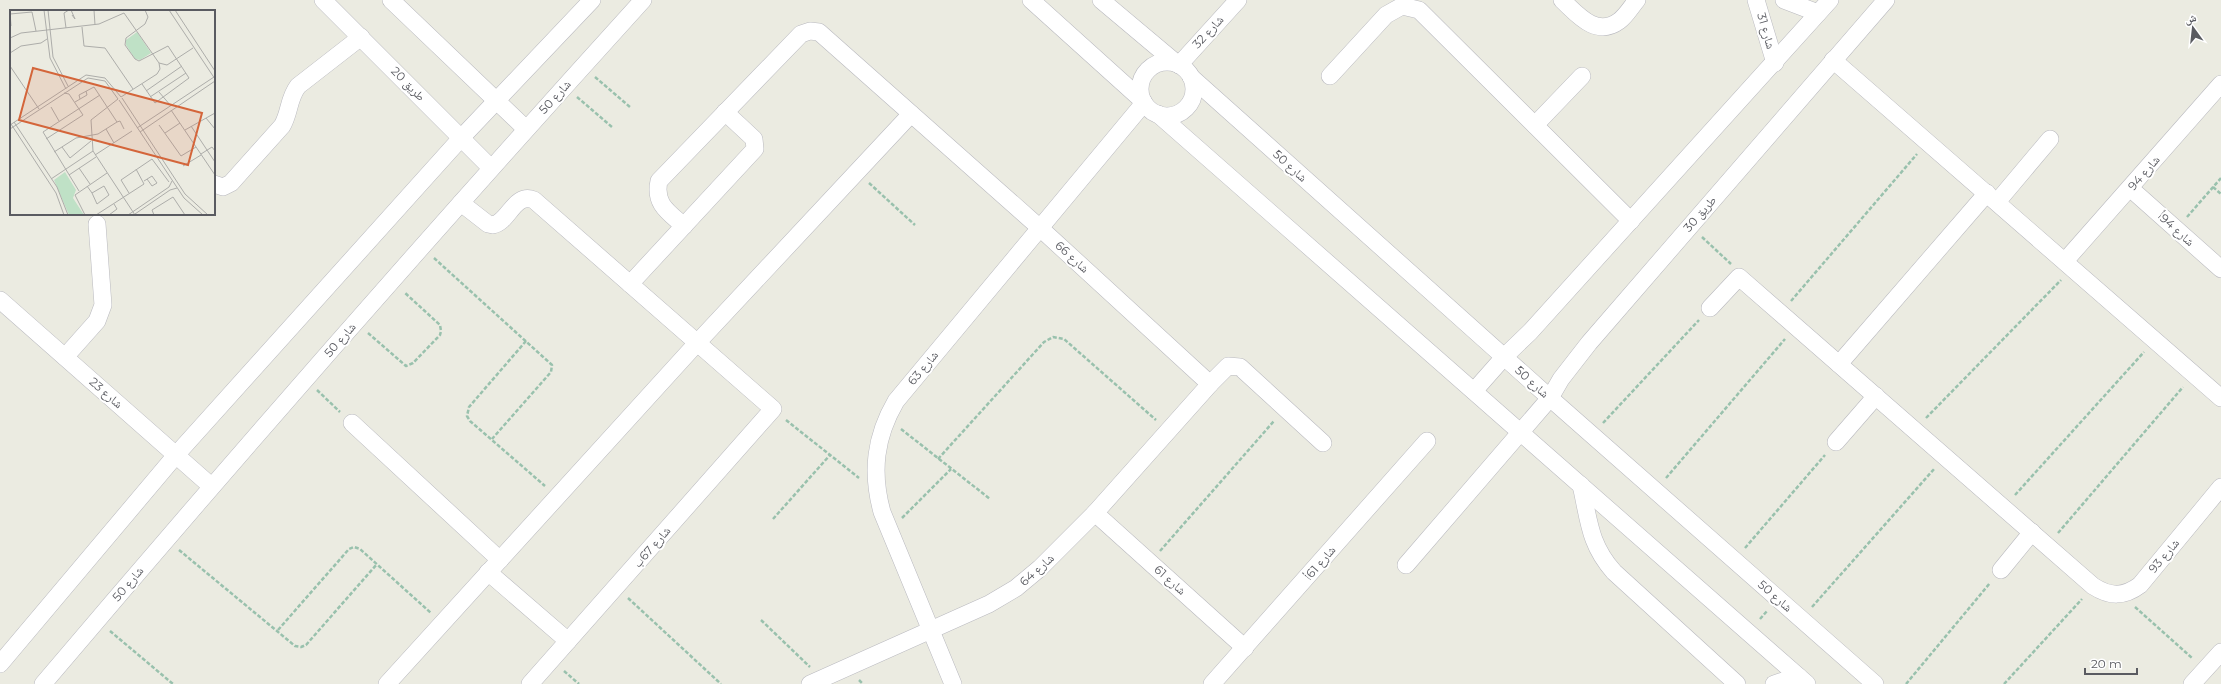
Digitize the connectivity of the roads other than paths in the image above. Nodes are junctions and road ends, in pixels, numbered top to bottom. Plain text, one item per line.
1 (323, 0) edge
2 (391, 0) edge
3 (592, 0) edge
4 (643, 0) edge
5 (1031, 0) edge
6 (1100, 0) edge
7 (1238, 0) edge
8 (1562, 0) edge
9 (1637, 0) edge
10 (1756, 0) edge
11 (1784, 0) edge
12 (1830, 0) edge
13 (1886, 0) edge
14 (1818, 13) junction
15 (361, 37) junction
16 (1833, 60) junction
17 (1775, 63) junction
18 (1177, 64) junction
19 (1330, 76) dead end
20 (1582, 76) dead end
21 (1191, 77) junction
22 (2221, 84) edge
23 (496, 100) junction
24 (1143, 102) junction
25 (725, 112) junction
26 (911, 114) junction
27 (1158, 114) junction
28 (1535, 125) junction
29 (526, 129) junction
30 (462, 137) junction
31 (2050, 139) dead end
32 (491, 168) junction
33 (215, 184) edge
34 (2131, 189) junction
35 (1992, 198) junction
36 (461, 203) junction
37 (1631, 221) junction
38 (97, 224) dead end
39 (684, 226) junction
40 (1040, 228) junction
41 (2069, 264) junction
42 (2221, 269) edge
43 (630, 284) junction
44 (0, 300) edge
45 (1710, 308) road end
46 (697, 343) junction
47 (65, 357) junction
48 (1504, 357) junction
49 (1839, 364) junction
50 (1210, 384) junction
51 (1474, 391) junction
52 (1876, 396) junction
53 (1550, 398) junction
54 (2221, 398) edge
55 (352, 423) road end
56 (1521, 433) junction
57 (1427, 441) dead end
58 (1323, 442) dead end
59 (1836, 442) road end
60 (176, 455) junction
61 (1581, 485) junction
62 (211, 486) junction
63 (2221, 487) edge
64 (1095, 513) junction
65 (2032, 532) junction
66 (1406, 565) dead end
67 (494, 566) junction
68 (2001, 570) road end
69 (930, 630) junction
70 (568, 641) junction
71 (1245, 648) junction
72 (2221, 652) edge
73 (2, 655) edge
74 (1803, 680) edge
75 (816, 681) edge
76 (43, 684) edge
77 (386, 684) edge
78 (530, 684) edge
79 (953, 684) edge
80 (1212, 684) edge
81 (1737, 684) edge
82 (1774, 684) edge
83 (1875, 684) edge
84 (2192, 684) edge

1 - 15 street, طريق 20
2 - 23 street
3 - 23 street
4 - 29 street, شارع 50
5 - 24 street
6 - 18 street
7 - 18 street, شارع 32
8 - 9 street
10 - 17 street, شارع 31
11 - 14 street
12 - 14 street
13 - 16 street, طريق 30
14 - 17 street
15 - 30 street, طريق 20
15 - 33 street
16 - 35 street
16 - 53 street, طريق 30
17 - 37 street
18 - 21 street
18 - 24 street
19 - 28 street
20 - 28 street
21 - 27 street
21 - 48 street, شارع 50
22 - 34 street, شارع 94
23 - 29 street
23 - 30 street
24 - 27 street
24 - 40 street, شارع 63
25 - 26 street, شارع 66
25 - 39 street
25 - 39 street
26 - 40 street, شارع 66
26 - 46 street
27 - 51 street
28 - 37 street
29 - 32 street, شارع 50
30 - 32 street, طريق 20
30 - 60 street
31 - 35 street
32 - 36 street, شارع 50
34 - 41 street, شارع 94
34 - 42 street, شارع 94أ
35 - 41 street
35 - 49 street
36 - 43 street
36 - 62 street, شارع 50
37 - 48 street
38 - 47 street
39 - 43 street
40 - 50 street, شارع 66
40 - 69 street, شارع 63
41 - 54 street
43 - 46 street
44 - 47 street, شارع 23
45 - 49 street
46 - 67 street
46 - 70 street, شارع 67ب
47 - 60 street, شارع 23
48 - 51 street
48 - 53 street, شارع 50
49 - 52 street
50 - 58 street
50 - 64 street, شارع 64
51 - 56 street
52 - 59 street
52 - 65 street
53 - 56 street, طريق 30
53 - 83 street, شارع 50
55 - 67 street
56 - 61 street
56 - 66 street, طريق 30
57 - 71 street, شارع 61أ
60 - 62 street, شارع 23
60 - 73 street
61 - 74 street
61 - 81 street
62 - 76 street, شارع 50
63 - 65 street, شارع 93
64 - 69 street, شارع 64
64 - 71 street, شارع 61
65 - 68 street
67 - 70 street
67 - 77 street
69 - 75 street, شارع 64
69 - 79 street, شارع 63
70 - 78 street, شارع 67ب
71 - 80 street, شارع 61أ
72 - 84 street
74 - 82 street

